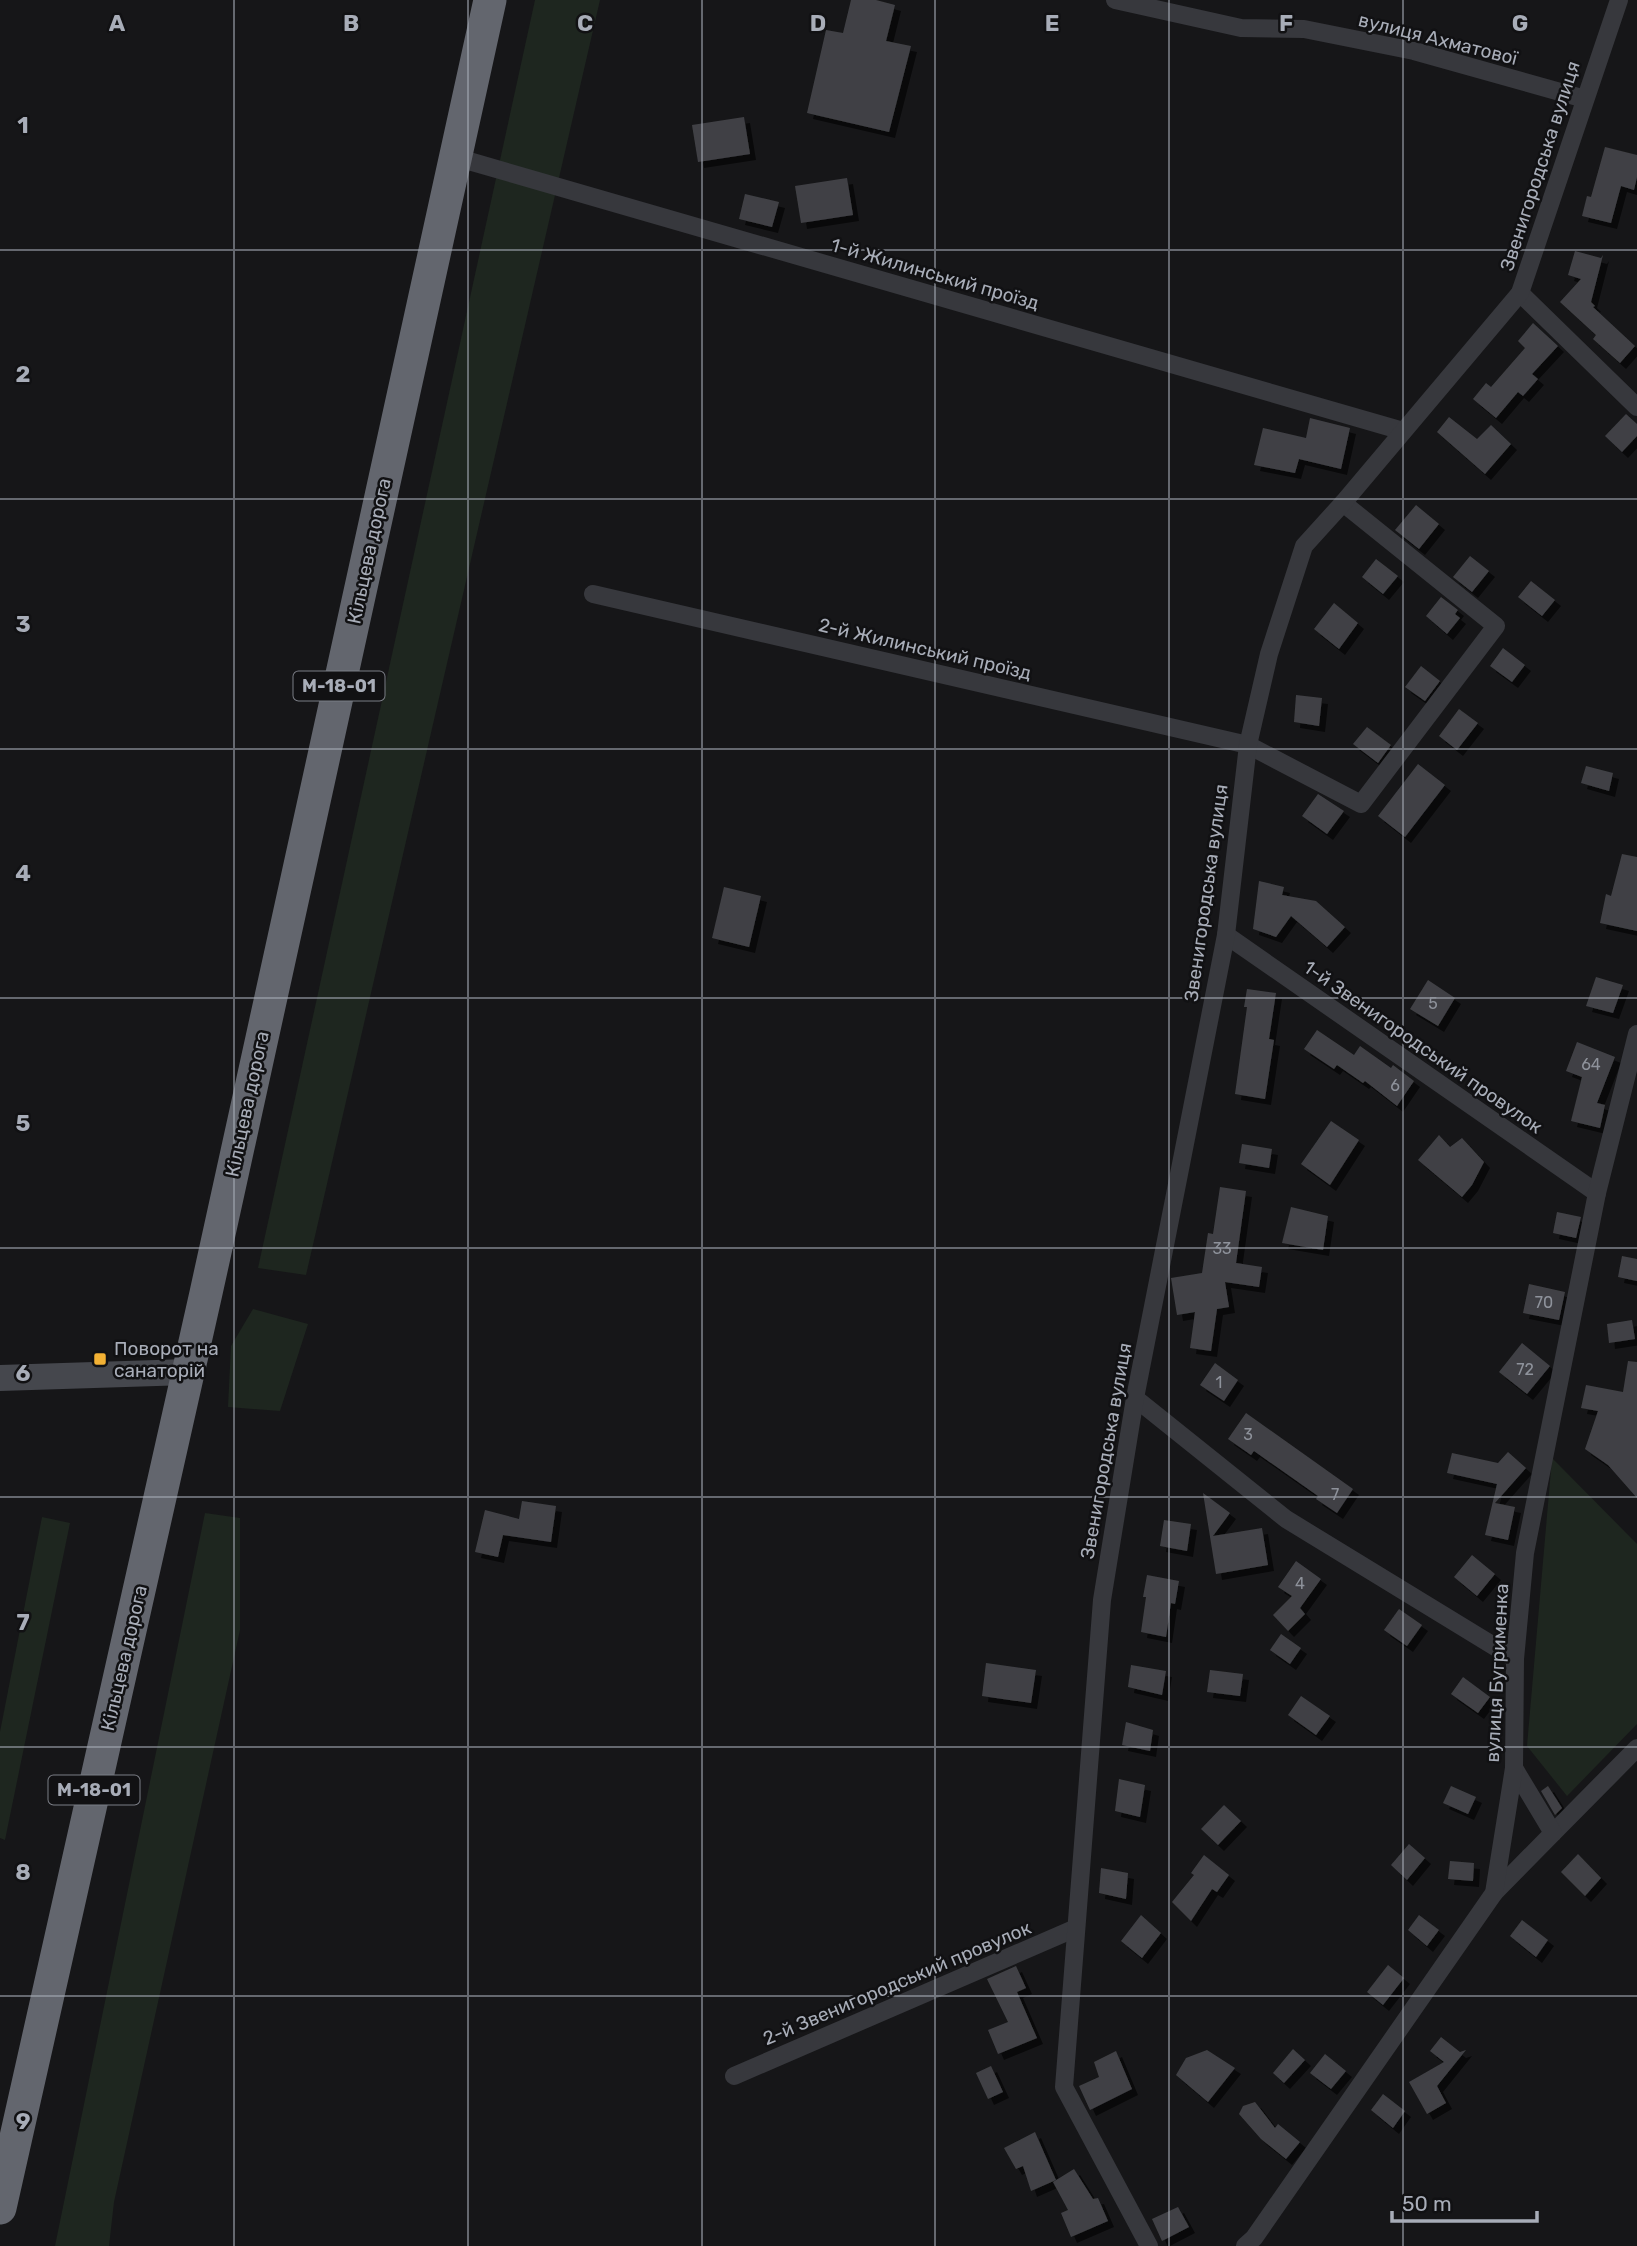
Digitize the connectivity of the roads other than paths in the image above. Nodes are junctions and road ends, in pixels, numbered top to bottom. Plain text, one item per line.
1 (490, 0) edge
2 (1115, 0) edge
3 (1619, 0) edge
4 (1585, 99) junction
5 (456, 156) junction
6 (1520, 293) junction
7 (1637, 407) edge
8 (1403, 431) junction
9 (1343, 503) junction
10 (593, 594) dead end
11 (1248, 745) junction
12 (1226, 935) junction
13 (1637, 1034) edge
14 (1597, 1193) junction
15 (188, 1372) junction
16 (0, 1378) edge
17 (1135, 1398) junction
18 (1515, 1659) junction
19 (1637, 1748) edge
20 (1514, 1768) junction
21 (1553, 1833) junction
22 (1493, 1893) junction
23 (1076, 1928) junction
24 (733, 2076) dead end
25 (0, 2208) edge
26 (1149, 2246) edge
27 (1245, 2246) edge

1 - 5 highway, Кільцева дорога / М-18-01
2 - 4 street, вулиця Ахматової
3 - 4 street, Звенигородська вулиця
4 - 6 street, Звенигородська вулиця
5 - 8 street, 1-й Жилинський проїзд
5 - 15 highway, Кільцева дорога / М-18-01
6 - 7 street
6 - 8 street, Звенигородська вулиця
8 - 9 street, Звенигородська вулиця
9 - 11 street, Звенигородська вулиця
9 - 11 street, 2-й Жилинський проїзд
10 - 11 street, 2-й Жилинський проїзд
11 - 12 street, Звенигородська вулиця
12 - 14 street, 1-й Звенигородський провулок
12 - 17 street, Звенигородська вулиця
13 - 14 street, вулиця Бугрименка
14 - 18 street, вулиця Бугрименка
15 - 16 street
15 - 25 highway, Кільцева дорога / М-18-01
17 - 18 street
17 - 23 street, Звенигородська вулиця
18 - 20 street, вулиця Бугрименка
19 - 21 street
20 - 21 street
20 - 22 street, вулиця Бугрименка
21 - 22 street
22 - 27 street, вулиця Бугрименка
23 - 24 street, 2-й Звенигородський провулок
23 - 26 street

